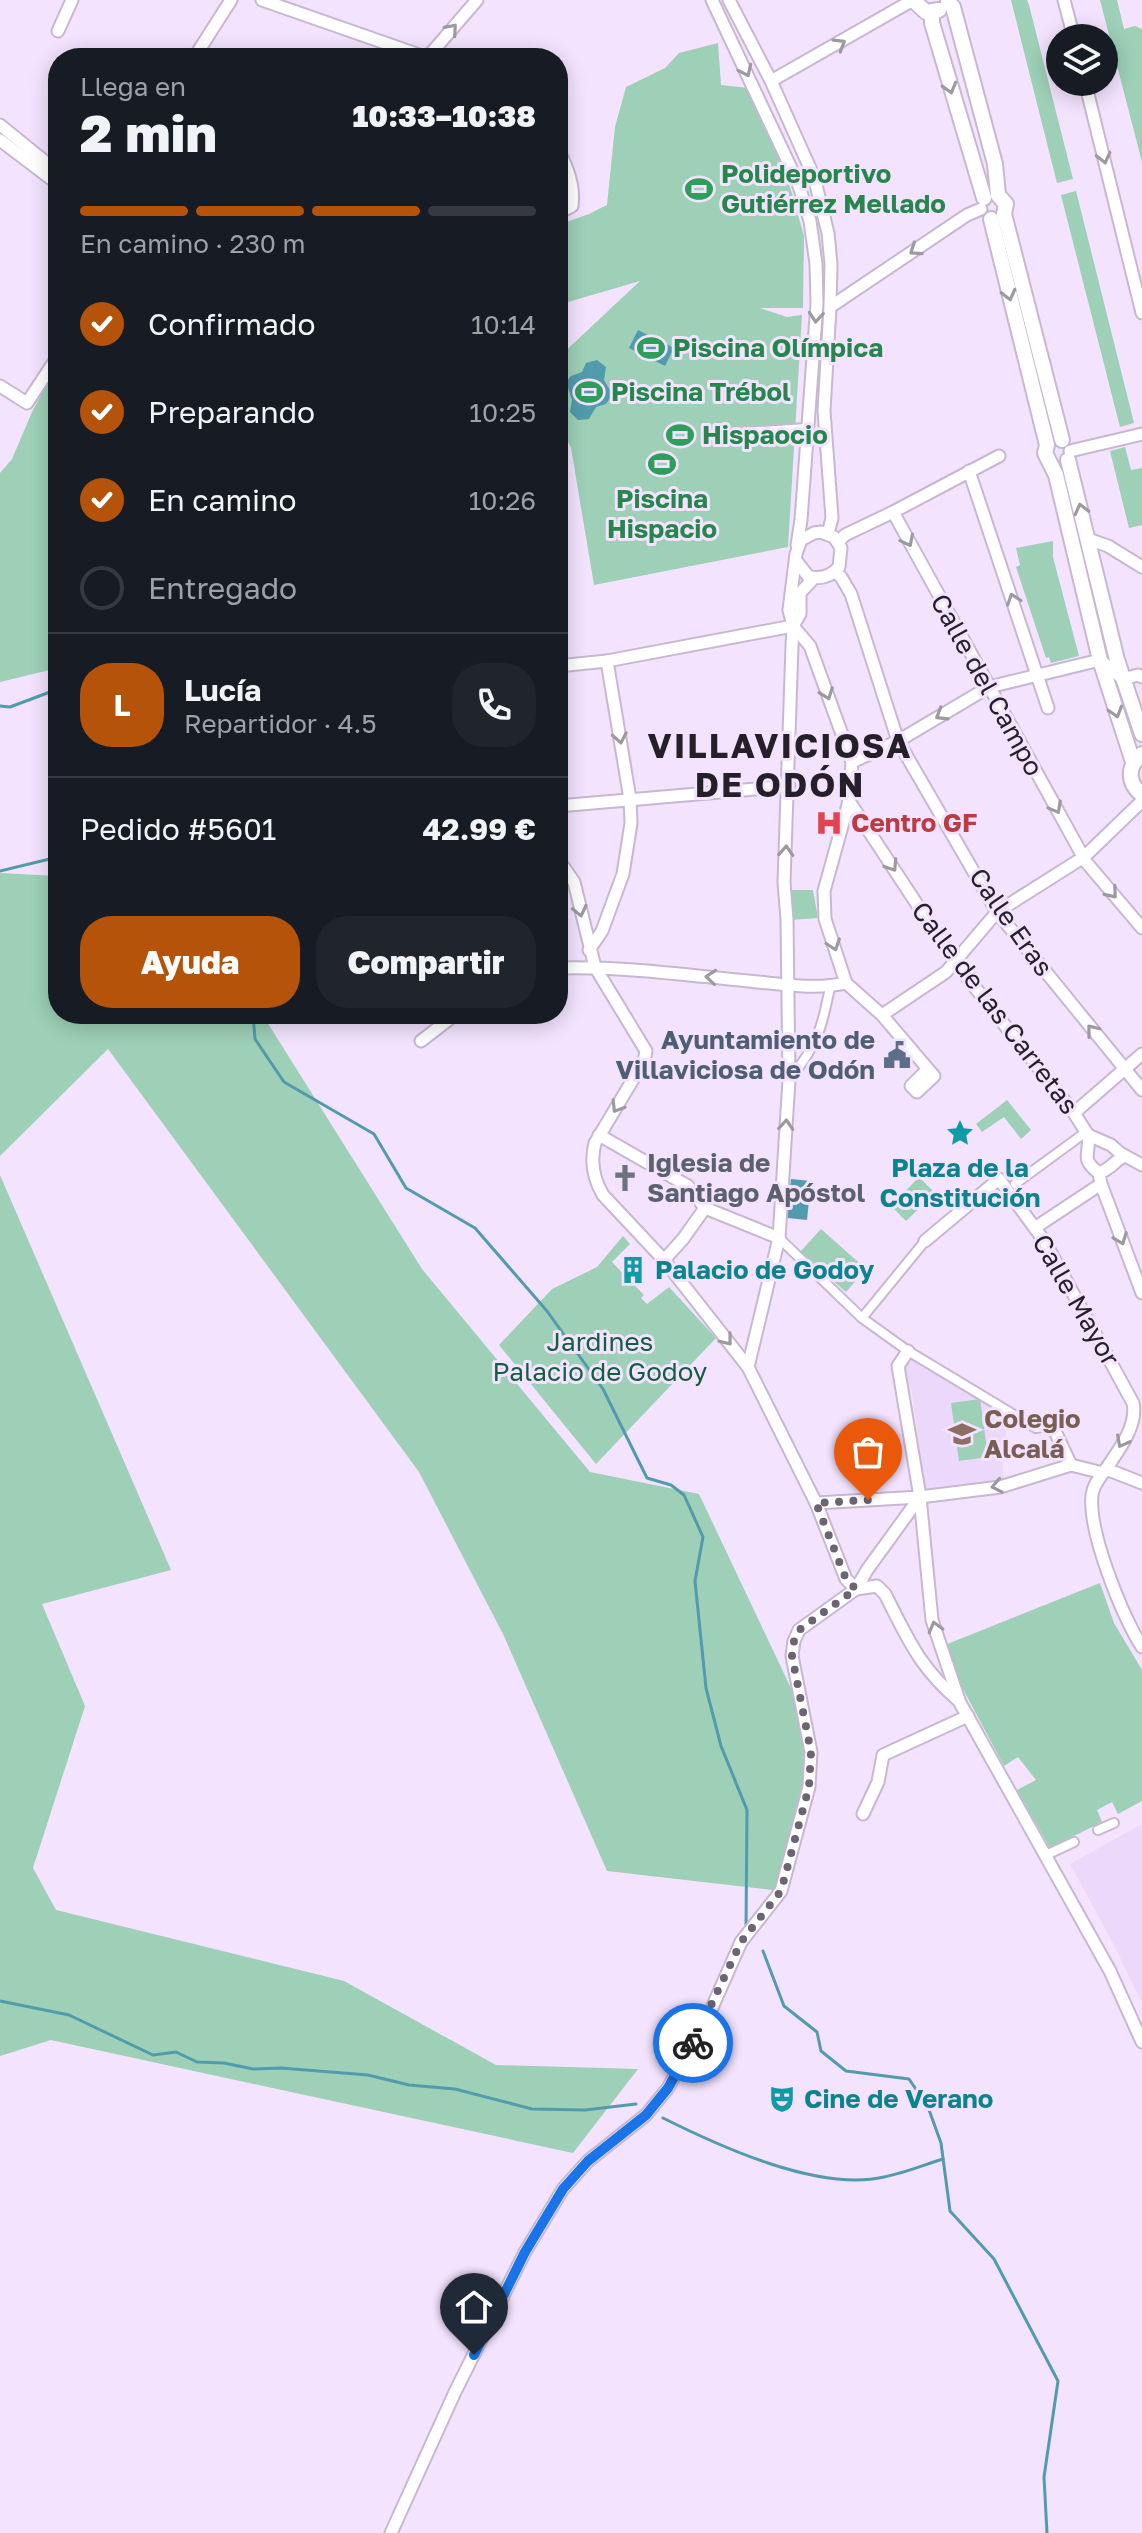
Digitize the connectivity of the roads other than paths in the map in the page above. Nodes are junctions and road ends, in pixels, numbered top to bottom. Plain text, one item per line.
1 (72, 0) edge
2 (231, 0) edge
3 (262, 0) edge
4 (477, 0) edge
5 (712, 0) edge
6 (729, 0) edge
7 (913, 0) edge
8 (1064, 0) edge
9 (949, 1) edge
10 (932, 12) junction
11 (1070, 24) edge
12 (58, 31) dead end
13 (200, 48) edge
14 (395, 48) edge
15 (429, 48) edge
16 (771, 81) junction
17 (1088, 96) edge
18 (0, 125) edge
19 (0, 140) edge
20 (48, 164) edge
21 (568, 171) edge
22 (48, 176) edge
23 (991, 207) junction
24 (568, 208) edge
25 (830, 307) junction
26 (1142, 313) edge
27 (48, 371) edge
28 (0, 386) edge
29 (808, 409) junction
30 (824, 411) junction
31 (807, 428) junction
32 (732, 433) dead end
33 (1142, 434) edge
34 (1062, 449) junction
35 (999, 456) dead end
36 (969, 471) junction
37 (893, 512) junction
38 (833, 538) junction
39 (1088, 539) junction
40 (796, 558) junction
41 (1142, 567) edge
42 (838, 575) junction
43 (814, 578) junction
44 (793, 626) junction
45 (1100, 660) junction
46 (607, 661) junction
47 (568, 665) edge
48 (1038, 673) junction
49 (1142, 677) edge
50 (1123, 679) junction
51 (989, 687) junction
52 (1048, 708) dead end
53 (1142, 734) edge
54 (898, 741) junction
55 (1138, 758) edge
56 (852, 762) junction
57 (789, 786) junction
58 (1142, 798) edge
59 (630, 799) junction
60 (849, 801) junction
61 (568, 805) edge
62 (1084, 857) junction
63 (568, 873) edge
64 (997, 912) junction
65 (1142, 928) edge
66 (589, 950) junction
67 (955, 962) junction
68 (595, 967) junction
69 (568, 968) edge
70 (846, 983) junction
71 (789, 984) junction
72 (830, 987) junction
73 (882, 1015) junction
74 (443, 1024) edge
75 (421, 1041) dead end
76 (1142, 1054) edge
77 (928, 1069) dead end
78 (1124, 1069) junction
79 (789, 1080) junction
80 (1142, 1090) edge
81 (1074, 1113) junction
82 (1087, 1134) junction
83 (599, 1135) junction
84 (1122, 1155) junction
85 (1142, 1165) edge
86 (1100, 1179) junction
87 (1015, 1184) dead end
88 (705, 1208) junction
89 (1036, 1227) junction
90 (779, 1238) junction
91 (925, 1241) joint
92 (664, 1260) junction
93 (1142, 1293) edge
94 (862, 1318) junction
95 (908, 1351) junction
96 (748, 1367) junction
97 (1139, 1412) edge
98 (1052, 1425) joint
99 (1071, 1465) junction
100 (1104, 1471) junction
101 (1142, 1483) edge
102 (920, 1497) junction
103 (816, 1503) junction
104 (871, 1563) junction
105 (877, 1586) junction
106 (856, 1589) junction
107 (1142, 1647) edge
108 (959, 1701) junction
109 (968, 1716) junction
110 (863, 1814) dead end
111 (1114, 1823) dead end
112 (1098, 1830) dead end
113 (1074, 1842) dead end
114 (1046, 1855) junction
115 (1142, 2042) edge
116 (391, 2533) edge

1 - 12 street
2 - 13 street
3 - 14 street
15 -> 4 street
5 -> 29 street
6 - 16 street
7 - 10 street
16 -> 7 street
8 - 11 street
9 - 10 street
9 - 23 street
10 -> 23 street
16 - 25 street
17 -> 26 street
18 - 20 street
19 - 22 street
21 - 24 street
23 -> 25 street
23 - 34 street
25 - 30 street
27 - 28 street
29 - 30 street
29 - 31 street
30 - 38 street
31 - 32 street
31 - 40 street
33 - 34 street
39 -> 34 street
34 - 45 street
35 - 36 street
36 - 37 street
48 -> 36 street
37 - 38 street
37 -> 51 street, Calle del Campo
38 - 40 street
38 - 42 street
39 - 41 street
39 - 50 street
40 - 43 street
40 - 44 street
42 - 43 street
42 - 54 street, Calle Eras
43 - 44 street
44 - 46 street
44 -> 56 street
44 - 57 street
45 - 48 street
45 - 50 street
45 -> 55 street
46 - 47 street
46 -> 59 street
48 - 51 street
48 - 52 street
49 - 50 street
50 - 53 street
51 -> 54 street
51 -> 62 street, Calle del Campo
54 - 56 street
54 - 64 street, Calle Eras
55 - 58 street
56 - 60 street
57 - 59 street
71 -> 57 street
58 - 62 street
59 - 61 street
59 - 66 street
60 -> 67 street, Calle de las Carretas
60 -> 70 street
62 - 64 street
62 -> 65 street, Calle del Campo
63 -> 66 street
64 - 67 street
78 -> 64 street, Calle Eras
66 - 68 street
67 - 73 street
67 - 81 street, Calle de las Carretas
68 - 69 street
71 -> 68 street
68 -> 83 street
70 - 72 street
70 - 73 street
71 - 72 street
71 - 79 street
72 - 79 street
73 - 77 street
74 - 75 street
76 - 78 street
78 - 80 street, Calle Eras
78 - 81 street
90 -> 79 street
81 - 82 street, Calle de las Carretas
82 - 84 street
82 - 86 street
82 - 87 street
83 - 88 street
83 - 92 street
84 - 85 street
84 - 86 street
86 - 89 street
86 -> 93 street
88 - 90 street
88 - 92 street
89 - 91 street, Calle Mayor
89 - 97 street, Calle Mayor
90 - 94 street
90 - 96 street
91 - 94 street
92 -> 96 street
94 - 95 street
95 - 98 street
95 - 102 street
96 - 103 street
97 -> 100 street, Calle Mayor
98 - 99 street
99 - 100 street
99 -> 102 street
100 - 101 street
100 - 107 street, Calle Mayor
102 - 103 street
102 - 104 street
108 -> 102 street
103 - 106 street
104 - 105 street
104 - 106 street
105 - 106 street
105 - 108 street
106 - 116 street
108 - 109 street
109 - 110 street
109 - 114 street
111 - 112 street
113 - 114 street
114 - 115 street

